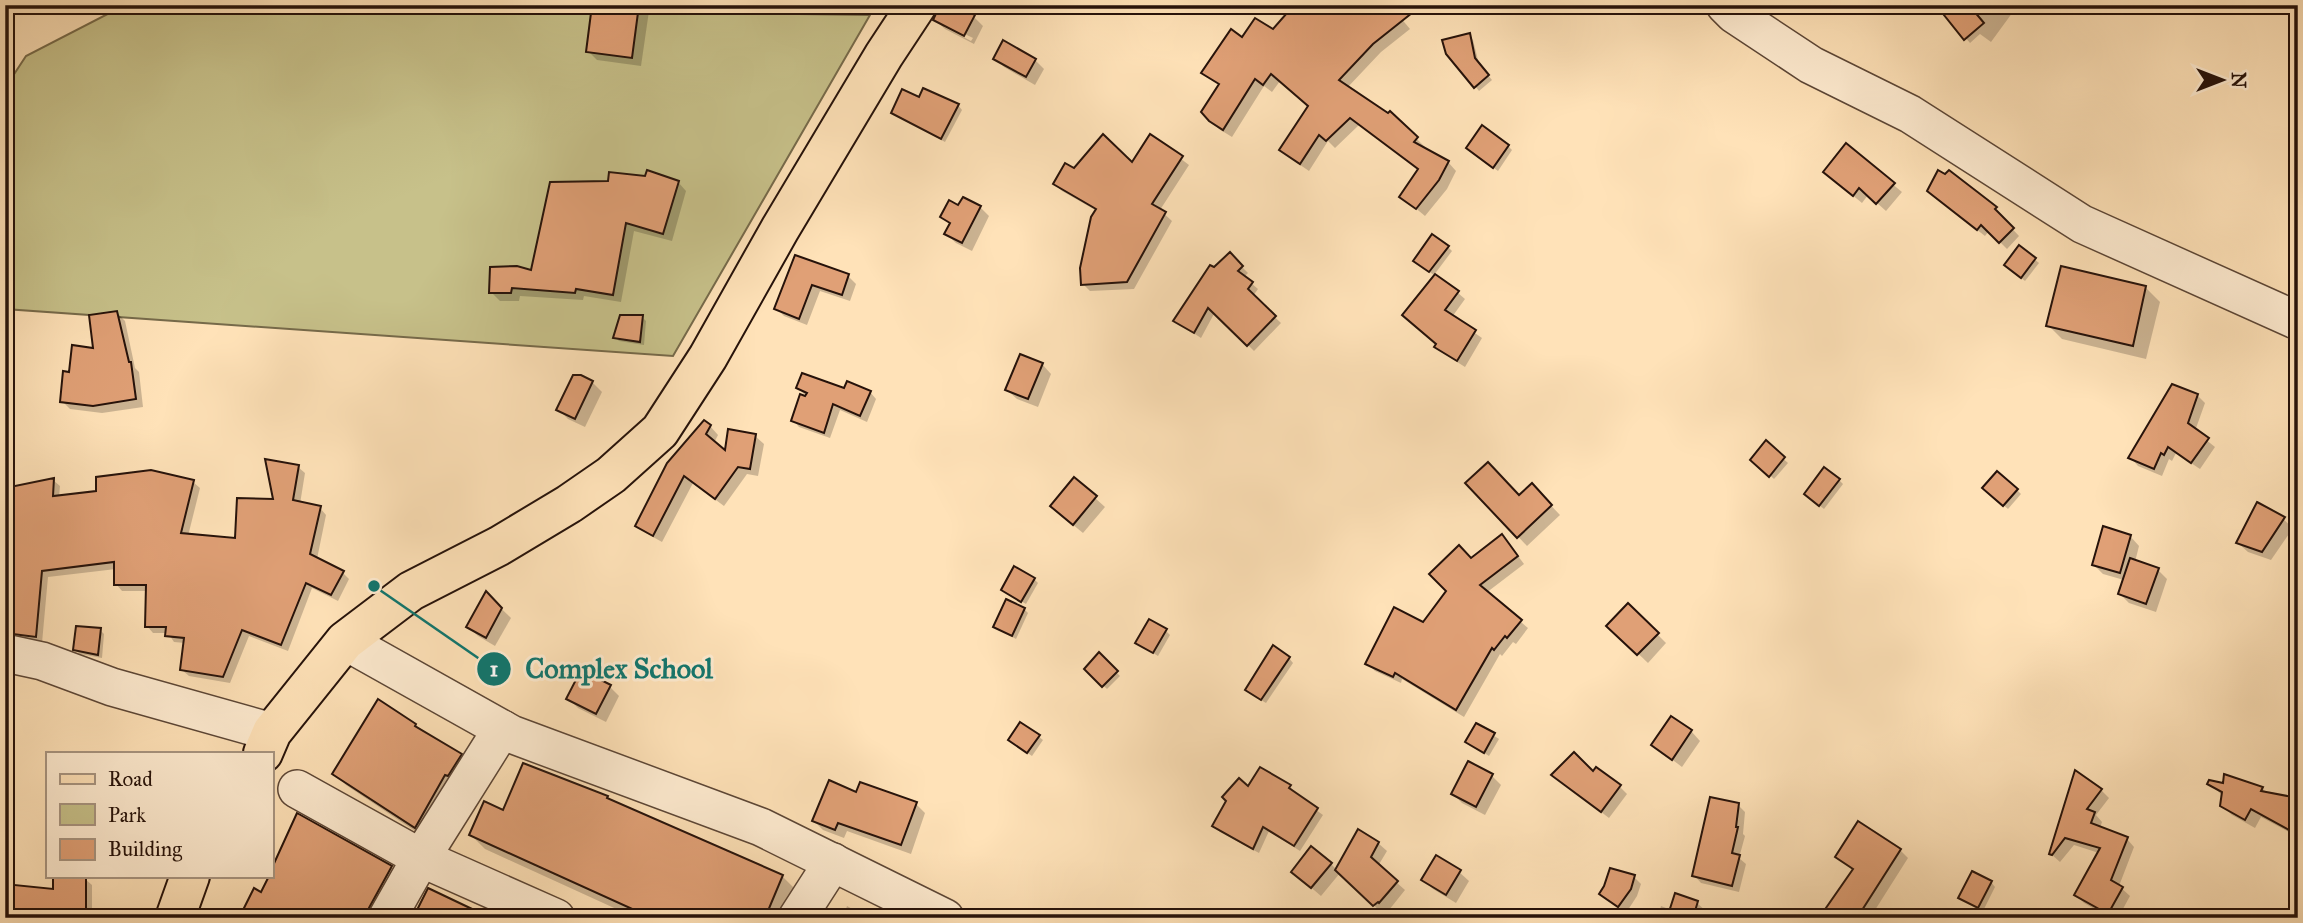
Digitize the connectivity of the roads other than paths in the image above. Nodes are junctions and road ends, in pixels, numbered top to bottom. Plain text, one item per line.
1 (918, 5) edge
2 (1725, 5) edge
3 (2298, 321) edge
4 (345, 641) junction
5 (5, 653) edge
6 (502, 729) junction
7 (267, 743) edge
8 (297, 789) dead end
9 (421, 858) junction
10 (833, 862) junction
11 (189, 878) edge
12 (175, 918) edge
13 (387, 918) edge
14 (556, 918) edge
15 (797, 918) edge
16 (945, 918) edge

1 - 4 main road
2 - 3 street
4 - 6 street
4 - 7 main road
5 - 7 street
6 - 9 street
6 - 10 street
8 - 9 street
9 - 13 street
9 - 14 street
10 - 15 street
10 - 16 street
11 - 12 main road

